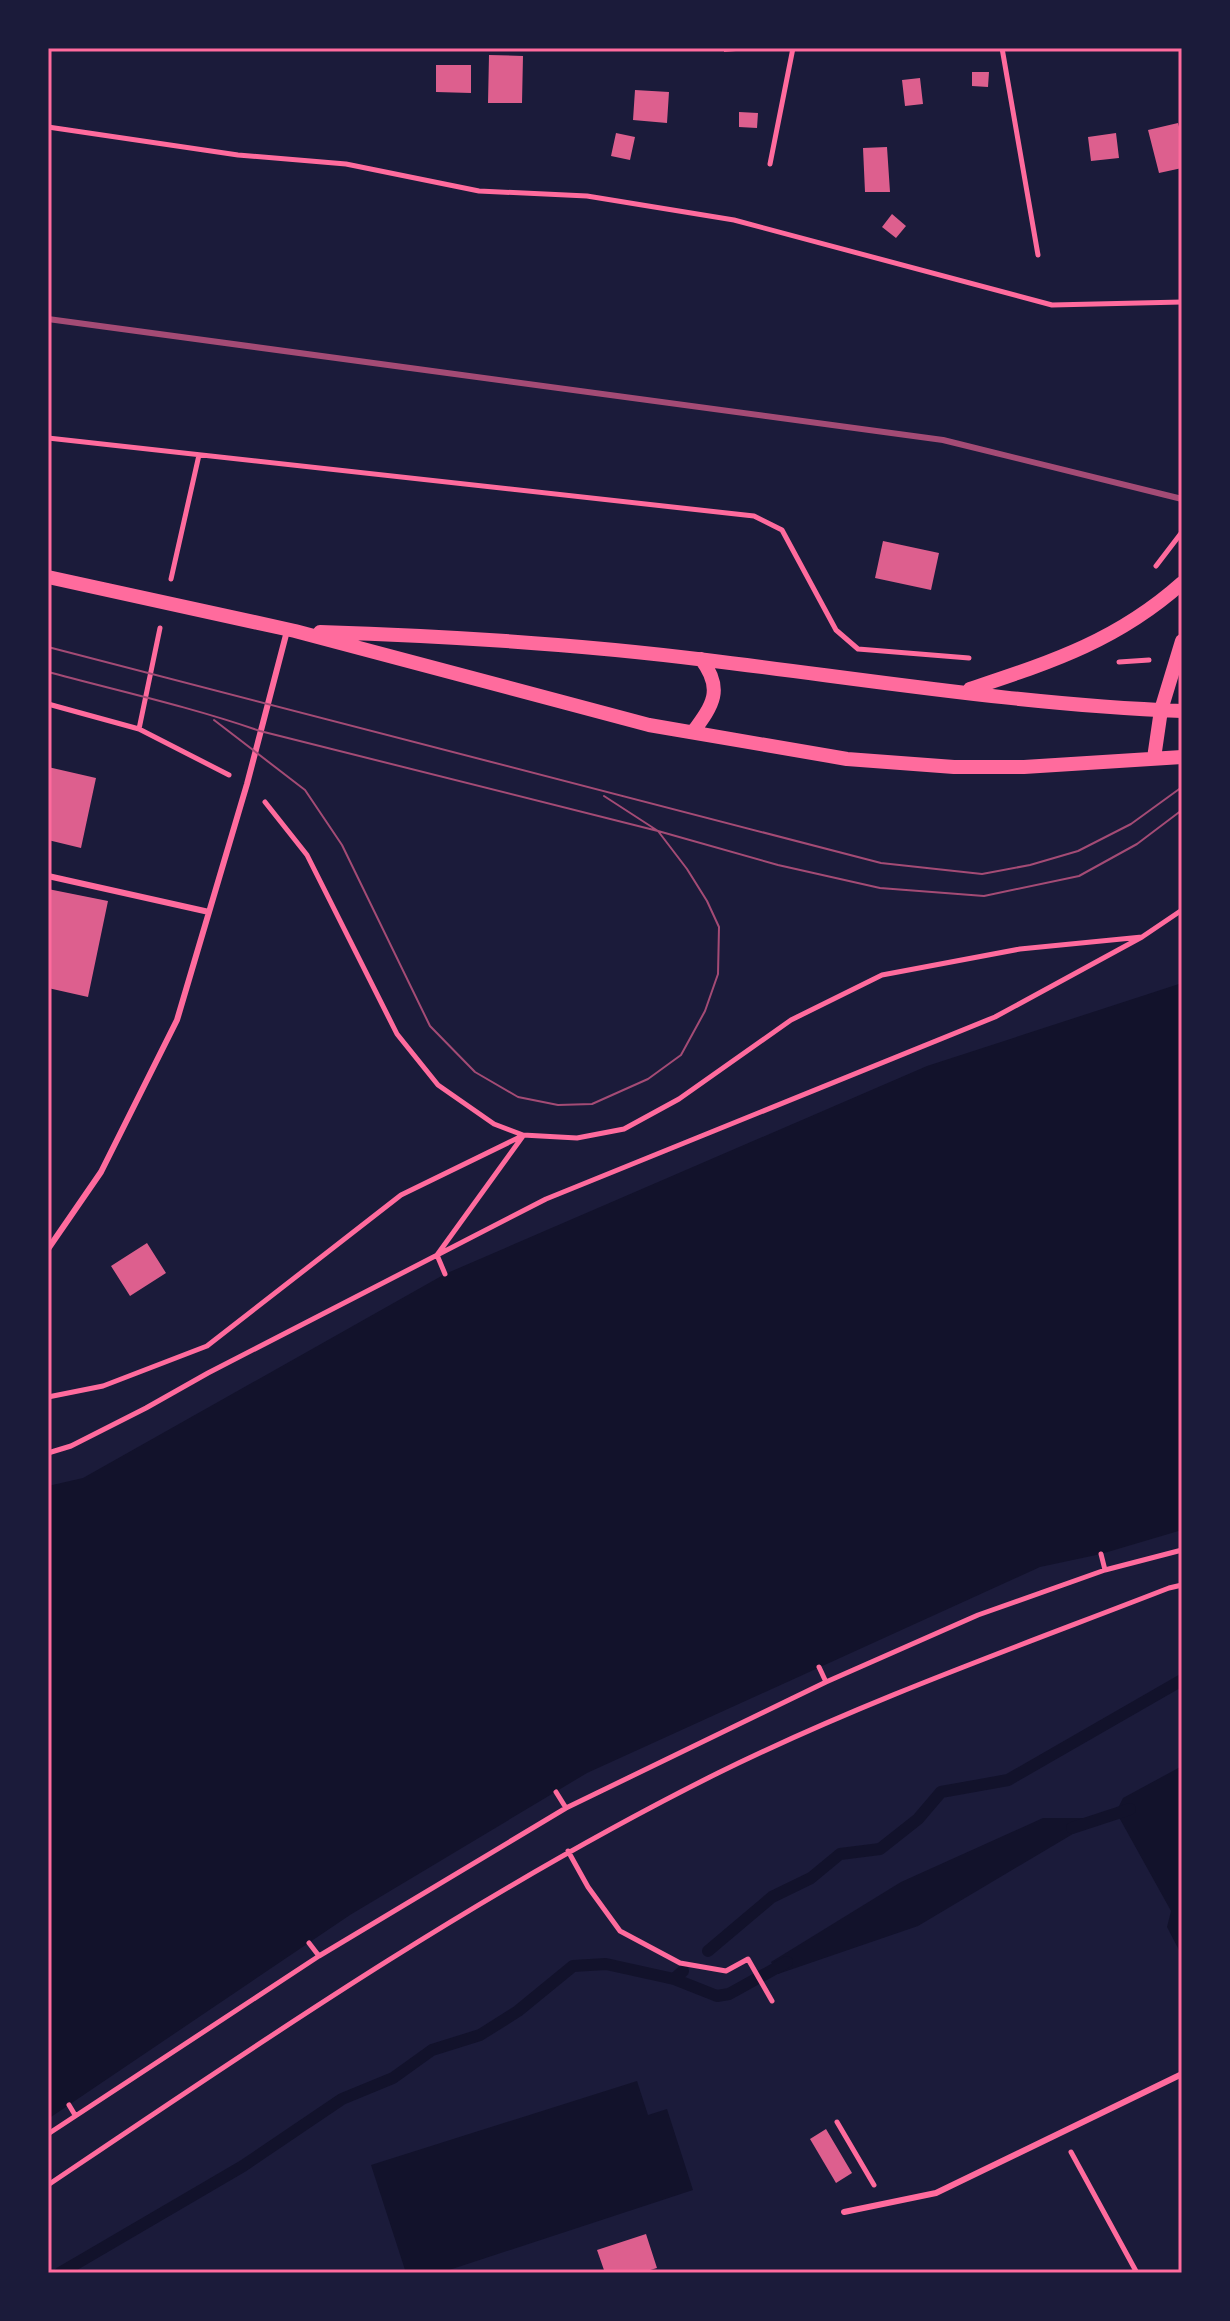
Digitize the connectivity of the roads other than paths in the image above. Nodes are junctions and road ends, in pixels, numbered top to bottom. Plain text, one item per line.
1 (48, 577) edge
2 (1182, 583) edge
3 (291, 630) junction
4 (1182, 641) edge
5 (701, 659) junction
6 (964, 691) junction
7 (1161, 710) junction
8 (1182, 711) edge
9 (693, 732) junction
10 (1182, 757) edge
11 (1154, 758) junction
12 (48, 876) edge
13 (209, 912) junction
14 (48, 1249) edge
15 (1182, 2074) edge
16 (844, 2212) dead end

1 - 3 street
2 - 6 street
3 - 5 street
3 - 9 street
3 - 13 lane
4 - 7 street
5 - 6 street
5 - 9 street
6 - 7 street
7 - 8 street
7 - 11 street
9 - 11 street
10 - 11 street
12 - 13 lane
13 - 14 lane
15 - 16 lane

